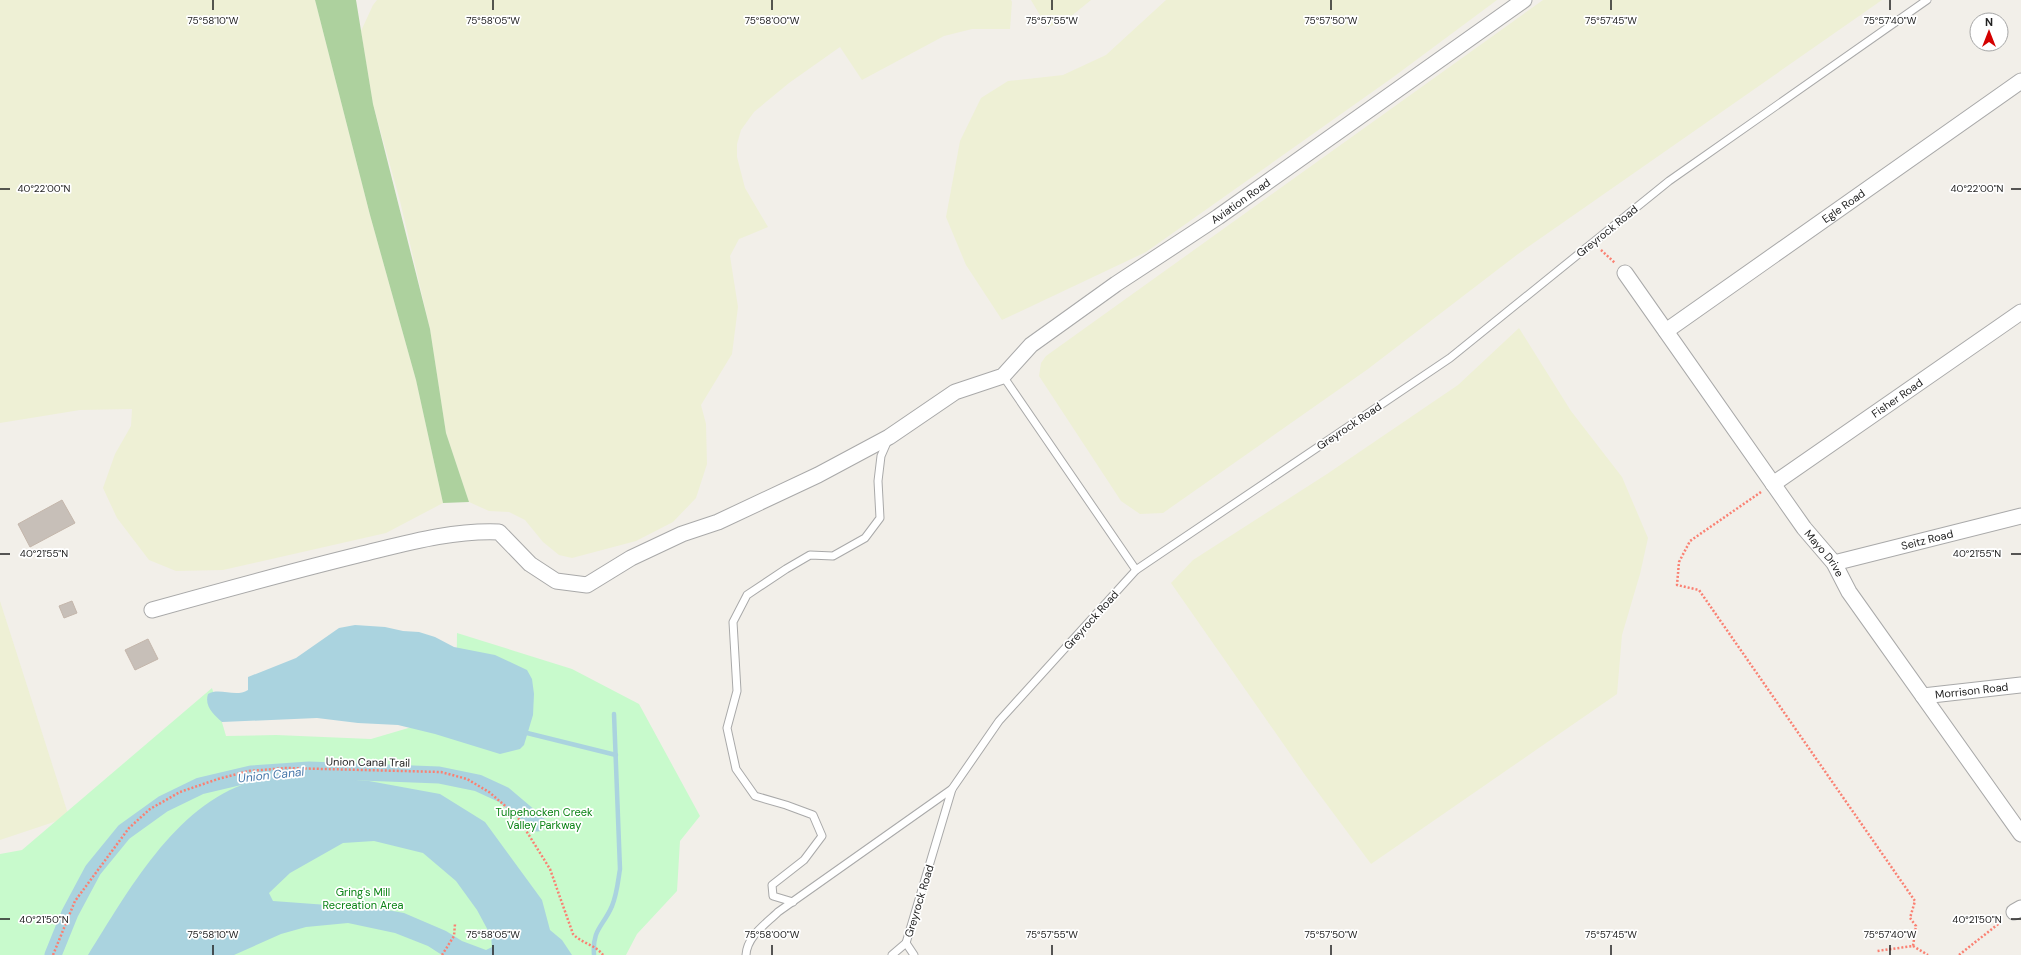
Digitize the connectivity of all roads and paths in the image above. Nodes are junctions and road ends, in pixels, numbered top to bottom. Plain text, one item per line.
1 (1524, 0) edge
2 (1927, 0) edge
3 (2020, 83) edge
4 (1593, 242) junction
5 (1625, 273) joint
6 (2021, 312) edge
7 (1666, 331) junction
8 (1003, 376) junction
9 (889, 437) junction
10 (1773, 484) junction
11 (2021, 516) edge
12 (1834, 563) junction
13 (1136, 570) junction
14 (152, 610) dead end
15 (2021, 685) edge
16 (1923, 696) junction
17 (952, 789) junction
18 (2021, 834) edge
19 (793, 902) junction
20 (2017, 910) edge
21 (455, 924) dead end
22 (906, 943) junction
23 (1912, 946) junction
24 (1876, 951) dead end
25 (52, 955) edge
26 (442, 955) edge
27 (603, 955) edge
28 (746, 955) edge
29 (892, 955) edge
30 (914, 955) edge
31 (1928, 955) edge
32 (1960, 955) edge

1 - 8 street, Aviation Road
2 - 4 lane, Greyrock Road
3 - 7 street, Egle Road
4 - 5 path
4 - 13 lane, Greyrock Road
5 - 7 street, Mayo Drive
6 - 10 street, Fisher Road
7 - 10 street, Mayo Drive
8 - 9 street, Aviation Road
8 - 13 lane
9 - 14 street, Aviation Road
9 - 19 lane
10 - 12 street, Mayo Drive
10 - 23 path
11 - 12 street, Seitz Road
12 - 16 street, Mayo Drive
13 - 17 lane, Greyrock Road
15 - 16 street, Morrison Road
16 - 18 street, Mayo Drive
17 - 19 lane
17 - 22 lane, Greyrock Road
19 - 28 lane
20 - 32 path
21 - 26 path
22 - 29 lane
22 - 30 lane, Greyrock Road
23 - 24 path
23 - 31 path
25 - 27 path, Union Canal Trail

